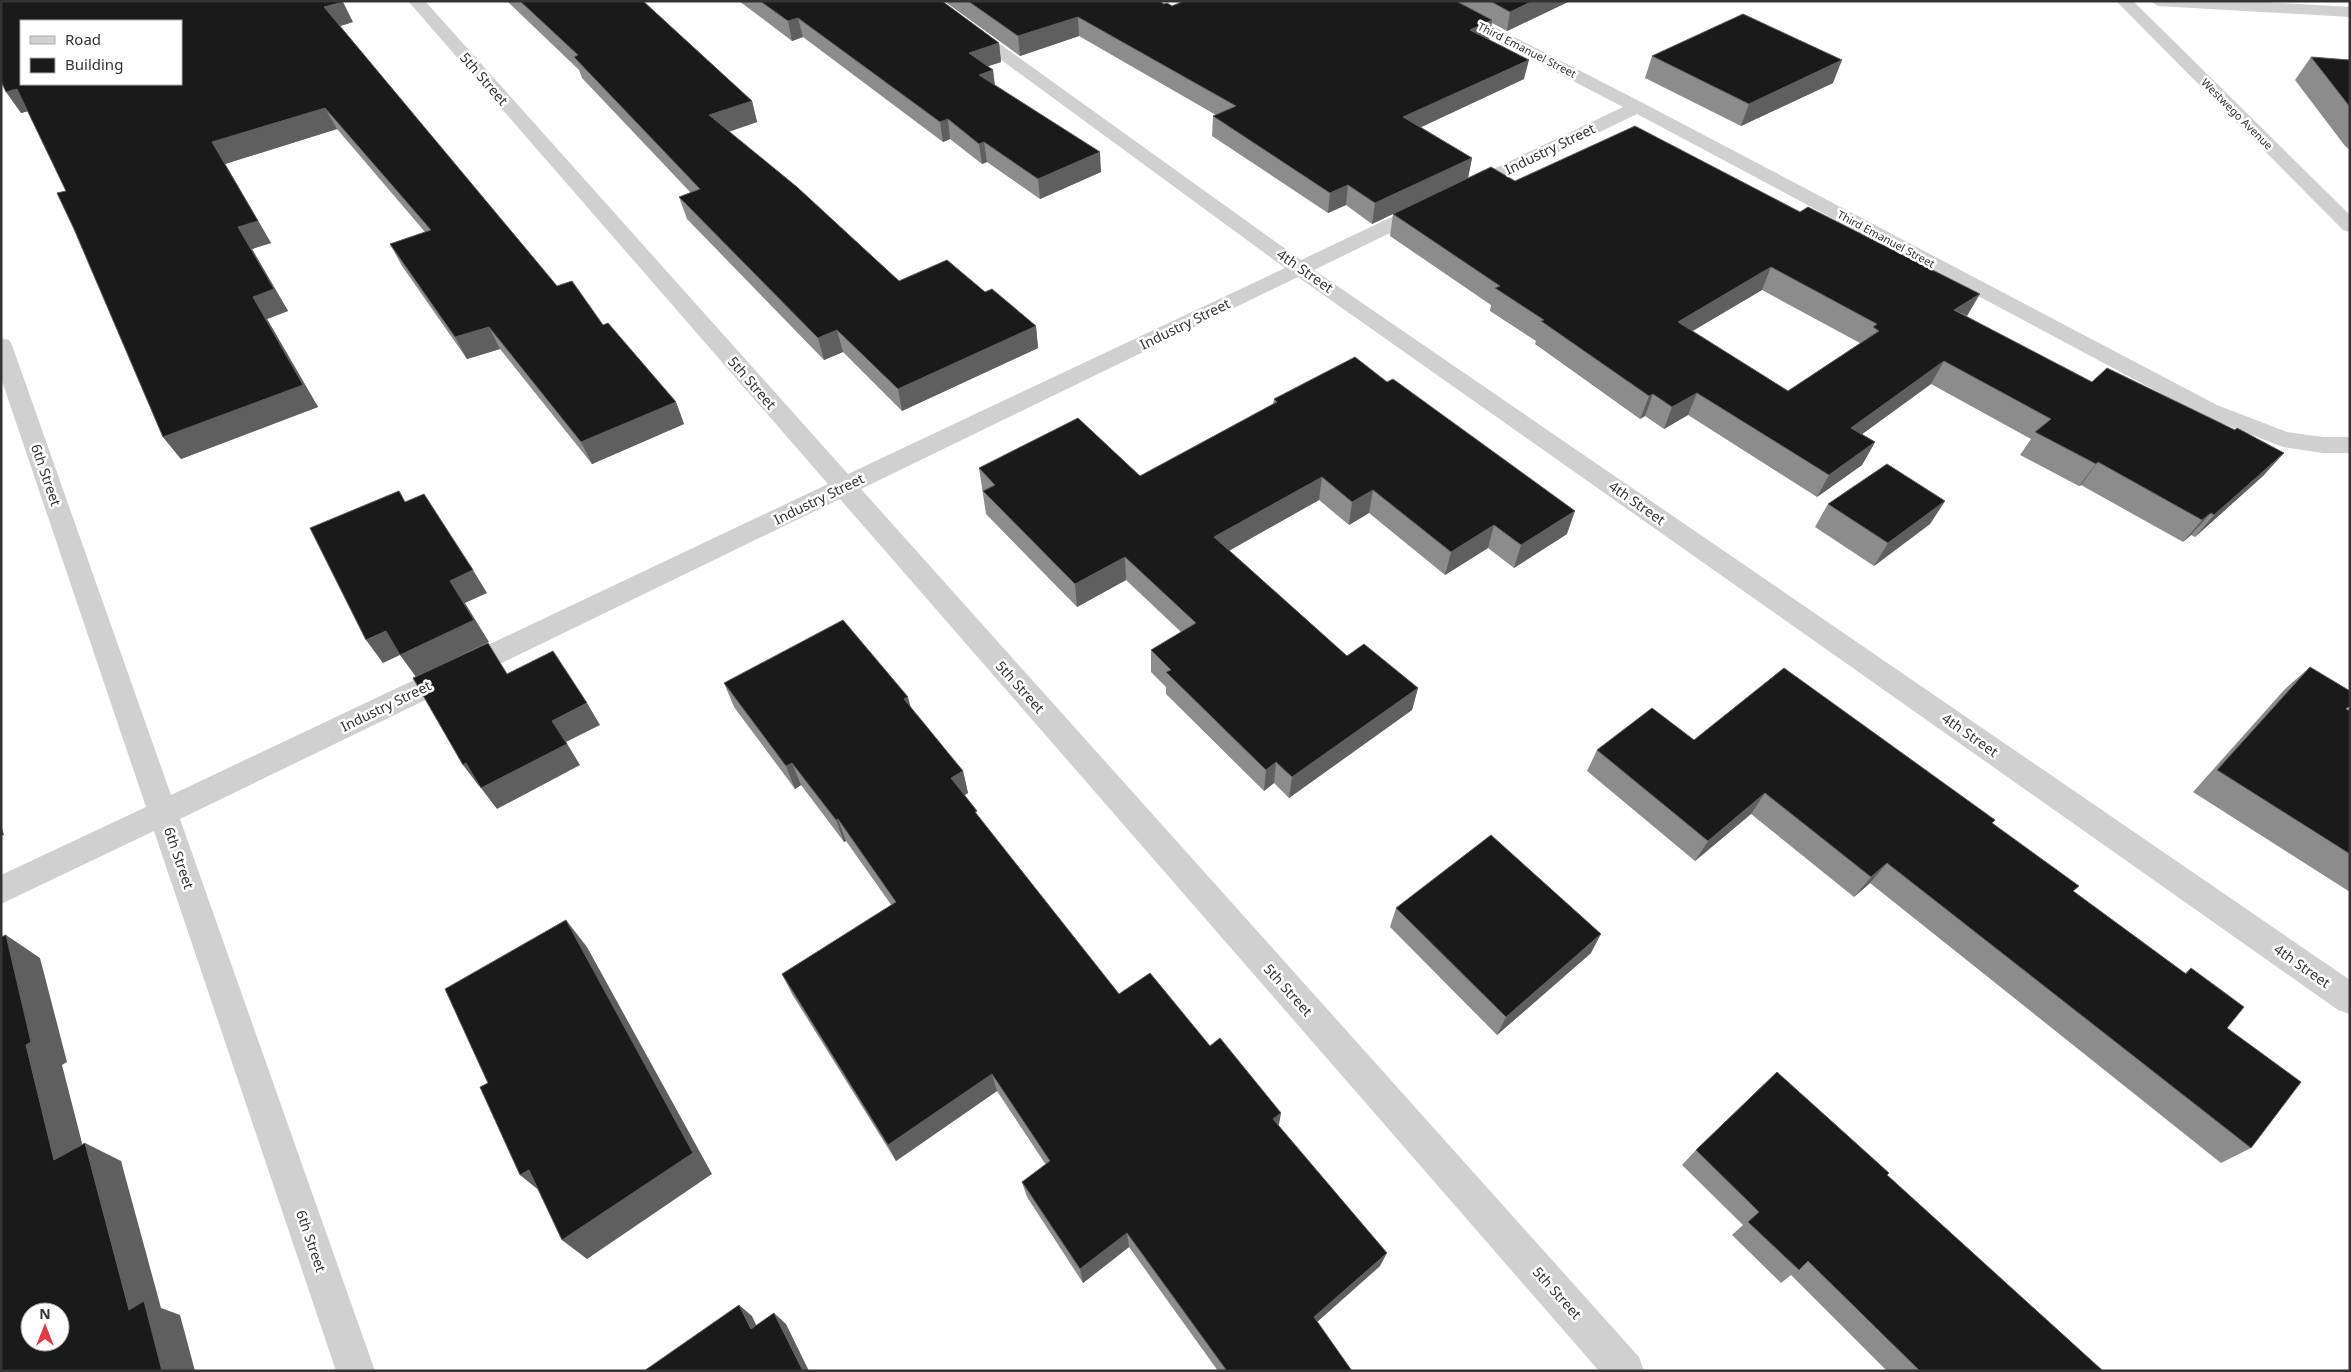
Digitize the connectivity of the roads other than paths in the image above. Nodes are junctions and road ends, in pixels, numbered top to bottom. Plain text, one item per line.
1 (416, 1) edge
2 (929, 1) edge
3 (1431, 1) edge
4 (2124, 1) edge
5 (2158, 1) edge
6 (2350, 12) edge
7 (1637, 107) junction
8 (2350, 226) edge
9 (1300, 269) junction
10 (1, 345) edge
11 (2350, 445) edge
12 (844, 488) junction
13 (163, 813) junction
14 (1, 890) edge
15 (2350, 999) edge
16 (356, 1371) edge
17 (1625, 1371) edge

1 - 12 street, 5th Street
2 - 9 street, 4th Street
3 - 7 street, Third Emanuel Street
4 - 8 street, Westwego Avenue
5 - 6 street
7 - 9 street, Industry Street
7 - 11 street, Third Emanuel Street
9 - 12 street, Industry Street
9 - 15 street, 4th Street
10 - 13 street, 6th Street
12 - 13 street, Industry Street
12 - 17 street, 5th Street
13 - 14 street, Industry Street
13 - 16 street, 6th Street

